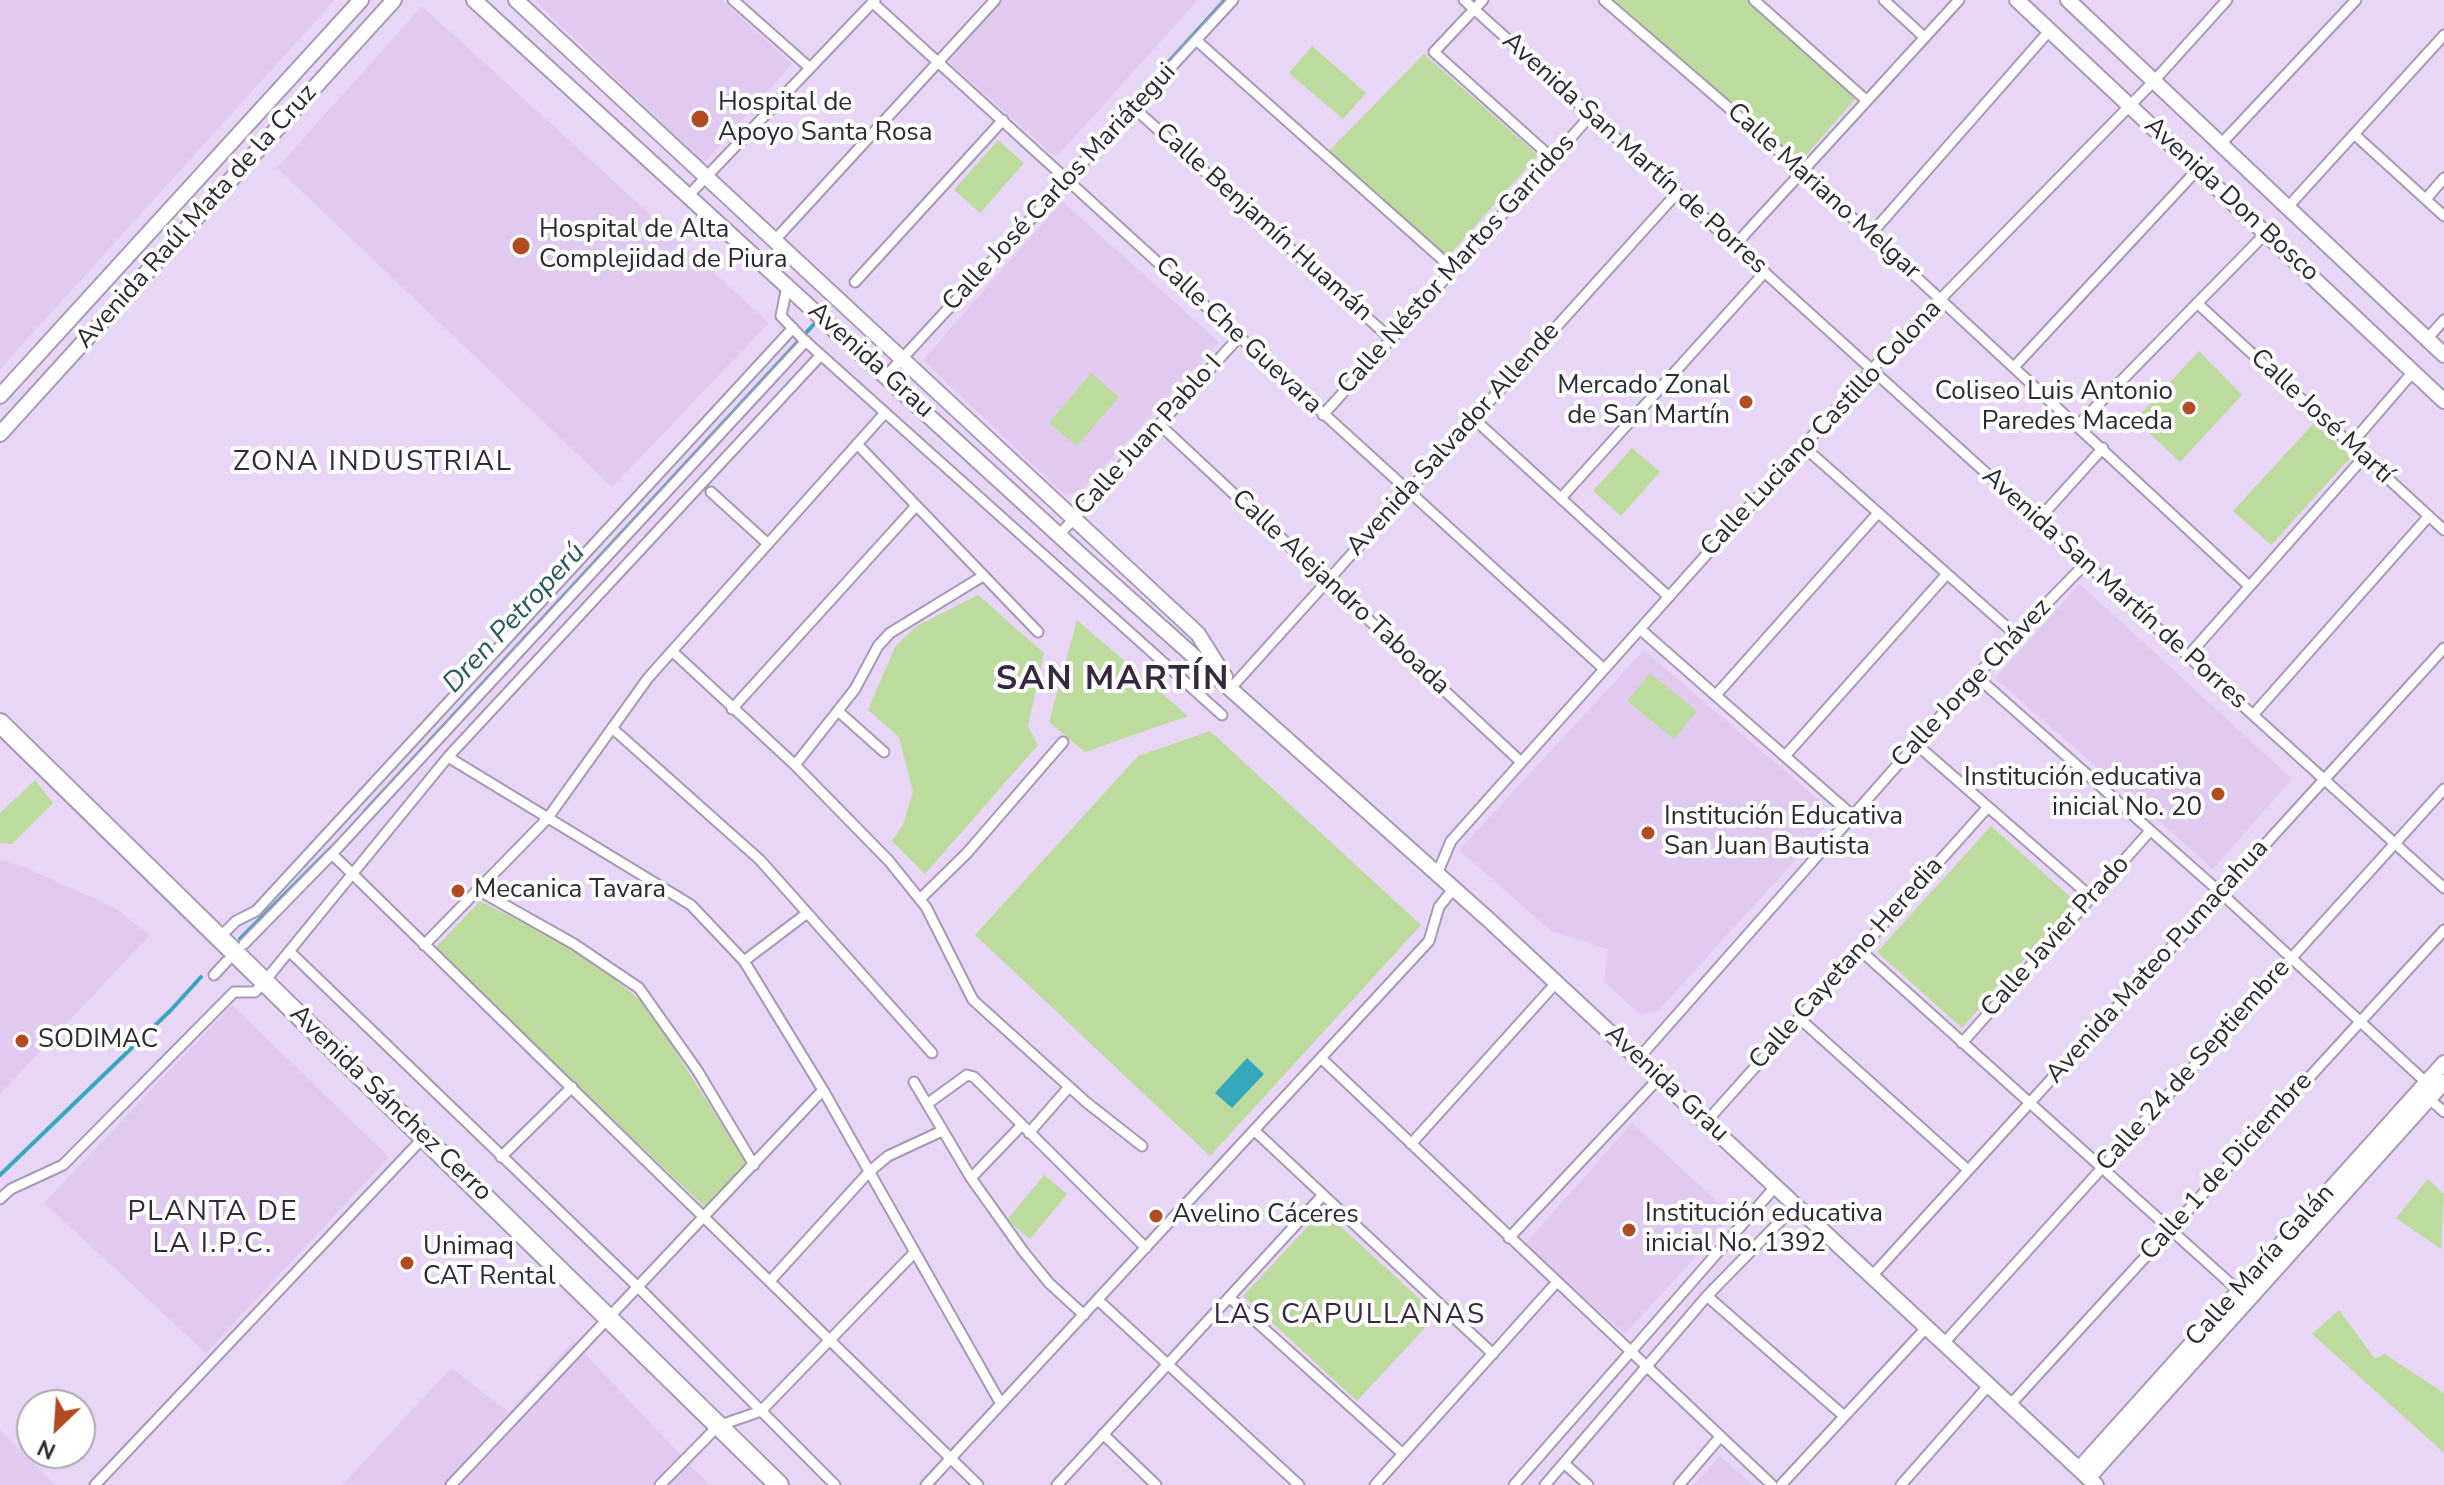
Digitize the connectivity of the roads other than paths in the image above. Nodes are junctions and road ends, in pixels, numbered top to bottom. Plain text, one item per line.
1 (361, 0) edge
2 (394, 0) edge
3 (474, 0) edge
4 (516, 0) edge
5 (733, 0) edge
6 (995, 0) edge
7 (1233, 0) edge
8 (1464, 0) edge
9 (1483, 0) edge
10 (1604, 0) edge
11 (1754, 0) edge
12 (1884, 0) edge
13 (1959, 0) edge
14 (2017, 0) edge
15 (2068, 0) edge
16 (2211, 0) edge
17 (2356, 0) edge
18 (874, 1) edge
19 (2223, 4) edge
20 (1475, 9) junction
21 (2050, 30) junction
22 (2444, 35) edge
23 (1924, 37) junction
24 (1196, 40) junction
25 (939, 62) junction
26 (810, 68) junction
27 (2153, 82) junction
28 (1866, 100) junction
29 (2129, 105) junction
30 (1134, 108) junction
31 (1591, 115) junction
32 (1003, 120) junction
33 (2354, 134) junction
34 (2220, 145) junction
35 (1552, 158) junction
36 (2198, 169) junction
37 (1802, 171) junction
38 (707, 176) junction
39 (2444, 178) edge
40 (1068, 180) junction
41 (1677, 193) junction
42 (688, 196) junction
43 (2426, 199) junction
44 (2287, 208) junction
45 (2444, 216) edge
46 (2266, 233) junction
47 (1871, 234) junction
48 (774, 241) junction
49 (1735, 245) junction
50 (1453, 269) junction
51 (1765, 272) junction
52 (855, 282) dead end
53 (787, 286) junction
54 (1941, 299) junction
55 (2197, 303) junction
56 (2444, 320) edge
57 (793, 328) junction
58 (1239, 337) junction
59 (1391, 339) junction
60 (2427, 339) junction
61 (806, 341) junction
62 (821, 355) junction
63 (2444, 355) edge
64 (903, 358) junction
65 (2015, 366) junction
66 (1872, 369) junction
67 (2413, 372) junction
68 (886, 376) junction
69 (0, 396) edge
70 (2444, 401) edge
71 (884, 414) junction
72 (1323, 415) junction
73 (1473, 418) junction
74 (1159, 424) junction
75 (2078, 425) junction
76 (0, 434) edge
77 (857, 444) junction
78 (2351, 444) junction
79 (1803, 446) junction
80 (2103, 448) junction
81 (2364, 457) junction
82 (711, 492) dead end
83 (1407, 492) junction
84 (1561, 498) junction
85 (916, 506) junction
86 (1878, 513) junction
87 (2429, 516) junction
88 (1076, 518) junction
89 (2038, 520) junction
90 (2444, 530) edge
91 (1059, 535) junction
92 (768, 544) junction
93 (2086, 563) junction
94 (1947, 574) junction
95 (983, 576) junction
96 (1327, 580) junction
97 (2248, 585) junction
98 (1669, 597) junction
99 (1640, 629) junction
100 (1038, 632) dead end
101 (2016, 635) junction
102 (2444, 648) edge
103 (672, 651) junction
104 (2188, 656) junction
105 (1604, 669) junction
106 (1976, 676) junction
107 (1231, 688) junction
108 (1716, 695) junction
109 (732, 709) junction
110 (838, 711) junction
111 (1222, 715) dead end
112 (2253, 715) junction
113 (0, 723) edge
114 (612, 728) junction
115 (1063, 742) dead end
116 (1916, 744) junction
117 (884, 752) dead end
118 (1785, 756) junction
119 (448, 757) junction
120 (1521, 762) junction
121 (795, 765) junction
122 (2324, 780) junction
123 (2444, 789) edge
124 (1988, 807) junction
125 (1853, 816) junction
126 (547, 819) junction
127 (2150, 831) junction
128 (2395, 844) junction
129 (332, 854) junction
130 (354, 874) junction
131 (1437, 874) junction
132 (1454, 888) junction
133 (2444, 888) edge
134 (480, 891) junction
135 (2221, 893) junction
136 (2090, 896) junction
137 (920, 899) junction
138 (806, 914) junction
139 (2444, 930) edge
140 (219, 938) junction
141 (244, 944) dead end
142 (424, 945) junction
143 (1860, 950) junction
144 (289, 951) junction
145 (2291, 960) junction
146 (227, 961) dead end
147 (744, 961) junction
148 (214, 975) dead end
149 (264, 982) junction
150 (1556, 983) junction
151 (1799, 1018) junction
152 (2361, 1021) junction
153 (1962, 1043) junction
154 (932, 1053) dead end
155 (1322, 1059) junction
156 (1638, 1059) junction
157 (2444, 1063) edge
158 (1659, 1078) junction
159 (914, 1082) dead end
160 (572, 1087) junction
161 (1069, 1087) junction
162 (823, 1090) junction
163 (2435, 1090) edge
164 (2029, 1103) junction
165 (927, 1104) junction
166 (2444, 1112) edge
167 (1706, 1122) junction
168 (1025, 1129) junction
169 (942, 1131) junction
170 (1255, 1131) junction
171 (423, 1138) junction
172 (1411, 1144) junction
173 (1142, 1146) dead end
174 (501, 1157) junction
175 (754, 1165) junction
176 (2102, 1168) junction
177 (1968, 1170) junction
178 (869, 1172) junction
179 (971, 1178) junction
180 (1775, 1187) junction
181 (1323, 1195) junction
182 (0, 1199) edge
183 (1795, 1206) junction
184 (706, 1218) junction
185 (2170, 1230) junction
186 (1509, 1238) junction
187 (1146, 1248) junction
188 (915, 1252) junction
189 (1872, 1276) junction
190 (770, 1281) junction
191 (1556, 1283) junction
192 (638, 1287) junction
193 (2243, 1295) junction
194 (1707, 1296) junction
195 (1229, 1297) junction
196 (1098, 1300) junction
197 (1084, 1315) junction
198 (610, 1317) junction
199 (1927, 1327) junction
200 (829, 1339) junction
201 (1944, 1343) junction
202 (1633, 1352) junction
203 (1493, 1354) junction
204 (1169, 1363) junction
205 (1647, 1365) junction
206 (1989, 1385) junction
207 (1001, 1404) junction
208 (2010, 1405) junction
209 (761, 1411) junction
210 (1844, 1416) junction
211 (718, 1426) junction
212 (1103, 1434) junction
213 (1720, 1437) junction
214 (1403, 1454) junction
215 (950, 1458) junction
216 (1564, 1463) junction
217 (1909, 1477) junction
218 (2087, 1477) edge
219 (95, 1485) edge
220 (451, 1485) edge
221 (660, 1485) edge
222 (779, 1485) edge
223 (835, 1485) edge
224 (926, 1485) edge
225 (978, 1485) edge
226 (1057, 1485) edge
227 (1156, 1485) edge
228 (1299, 1485) edge
229 (1375, 1485) edge
230 (1514, 1485) edge
231 (1545, 1485) edge
232 (1588, 1485) edge
233 (1679, 1485) edge
234 (1772, 1485) edge
235 (1781, 1485) edge
236 (1901, 1485) edge
237 (1918, 1485) edge

1 - 69 main road, Avenida Raúl Mata de la Cruz
2 - 76 main road, Avenida Raúl Mata de la Cruz
3 - 42 main road, Avenida Grau
4 - 38 main road, Avenida Grau
5 - 26 street
6 - 25 street
7 - 24 street, Calle José Carlos Mariátegui
8 - 20 street, Avenida San Martín de Porres
9 - 20 street
10 - 37 street, Calle Mariano Melgar
11 - 28 street
12 - 23 street
13 - 23 street
14 - 21 main road, Avenida Don Bosco
15 - 27 main road, Avenida Don Bosco
16 - 19 street
17 - 34 street
18 - 25 street, Calle Che Guevara
18 - 26 street
19 - 27 street, Calle Luciano Castillo Colona
20 - 31 street, Avenida San Martín de Porres
20 - 35 street
21 - 29 main road, Avenida Don Bosco
21 - 47 street
22 - 33 street
23 - 28 street
24 - 30 street, Calle José Carlos Mariátegui
24 - 50 street
25 - 32 street, Calle Che Guevara
25 - 48 street
26 - 38 street
27 - 29 street, Calle Luciano Castillo Colona
27 - 34 main road, Avenida Don Bosco
28 - 37 street
29 - 36 main road, Avenida Don Bosco
29 - 54 street, Calle Luciano Castillo Colona
30 - 40 street, Calle José Carlos Mariátegui
30 - 59 street, Calle Benjamín Huamán
31 - 35 street, Calle Néstor Martos Garridos
31 - 41 street, Avenida San Martín de Porres
32 - 40 street, Calle Che Guevara
32 - 52 street
33 - 43 street
33 - 44 street
34 - 44 main road, Avenida Don Bosco
35 - 50 street, Calle Néstor Martos Garridos
36 - 46 main road, Avenida Don Bosco
36 - 65 street
37 - 47 street, Calle Mariano Melgar
37 - 49 street
38 - 42 street
38 - 48 main road, Avenida Grau
39 - 43 street
40 - 58 street, Calle Che Guevara
40 - 64 street, Calle José Carlos Mariátegui
41 - 49 street, Avenida San Martín de Porres
41 - 73 street, Avenida Salvador Allende
42 - 53 main road, Avenida Grau
43 - 45 street
44 - 60 main road, Avenida Don Bosco
46 - 55 street
46 - 67 main road, Avenida Don Bosco
47 - 54 street, Calle Mariano Melgar
48 - 64 main road, Avenida Grau
49 - 51 street, Avenida San Martín de Porres
50 - 59 street, Calle Néstor Martos Garridos
51 - 66 street, Avenida San Martín de Porres
51 - 84 street
53 - 57 street
53 - 68 main road, Avenida Grau
54 - 65 street, Calle Mariano Melgar
54 - 66 street, Calle Luciano Castillo Colona
55 - 75 street
55 - 78 street, Calle José Martí
56 - 60 street
57 - 61 street
57 - 140 street
58 - 72 street, Calle Che Guevara
58 - 74 street, Calle Juan Pablo I
59 - 72 street, Calle Néstor Martos Garridos
60 - 63 main road, Avenida Don Bosco
61 - 62 street
61 - 129 street
62 - 71 street
62 - 119 street
64 - 68 street, Calle José Carlos Mariátegui
64 - 88 main road, Avenida Grau
65 - 75 street, Calle Mariano Melgar
66 - 79 street, Calle Luciano Castillo Colona
66 - 89 street, Avenida San Martín de Porres
67 - 70 main road, Avenida Don Bosco
67 - 78 street
68 - 91 main road, Avenida Grau
71 - 77 street
71 - 111 street
72 - 83 street, Calle Che Guevara
73 - 83 street, Avenida Salvador Allende
73 - 84 street
74 - 88 street, Calle Juan Pablo I
74 - 96 street, Calle Alejandro Taboada
75 - 80 street, Calle Mariano Melgar
77 - 85 street
77 - 92 street
78 - 81 street, Calle José Martí
79 - 86 street
79 - 98 street, Calle Luciano Castillo Colona
80 - 89 street
80 - 97 street, Calle Mariano Melgar
81 - 87 street, Calle José Martí
81 - 97 street
82 - 92 street
83 - 96 street, Avenida Salvador Allende
83 - 105 street, Calle Che Guevara
84 - 98 street
85 - 95 street
85 - 109 street
86 - 94 street
86 - 108 street
87 - 90 street, Calle José Martí
87 - 112 street
88 - 91 street, Calle Juan Pablo I
88 - 107 main road, Avenida Grau
89 - 93 street, Avenida San Martín de Porres
91 - 107 main road, Avenida Grau
92 - 103 street
93 - 101 street, Calle Jorge Chávez
93 - 104 street, Avenida San Martín de Porres
94 - 101 street
94 - 118 street
95 - 100 street
95 - 110 street
96 - 107 street, Avenida Salvador Allende
96 - 120 street, Calle Alejandro Taboada
97 - 104 street
98 - 99 street, Calle Luciano Castillo Colona
99 - 105 street, Calle Luciano Castillo Colona
99 - 108 street
101 - 106 street, Calle Jorge Chávez
102 - 122 street, Avenida Mateo Pumacahua
103 - 109 street
103 - 114 street
104 - 112 street, Avenida San Martín de Porres
105 - 120 street, Calle Luciano Castillo Colona
106 - 116 street, Calle Jorge Chávez
106 - 127 street
107 - 131 main road, Avenida Grau
108 - 118 street
109 - 121 street
110 - 117 street
110 - 121 street
112 - 122 street, Avenida San Martín de Porres
113 - 140 highway, Avenida Sánchez Cerro
114 - 126 street
114 - 138 street
115 - 137 street
116 - 124 street
116 - 125 street, Calle Jorge Chávez
118 - 125 street
119 - 126 street
119 - 130 street
120 - 131 street, Calle Luciano Castillo Colona
121 - 137 street
122 - 128 street, Avenida San Martín de Porres
122 - 135 street, Avenida Mateo Pumacahua
123 - 128 street, Calle 24 de Septiembre
124 - 136 street
124 - 143 street, Calle Cayetano Heredia
125 - 156 street, Calle Jorge Chávez
126 - 134 street
126 - 147 street
127 - 135 street
127 - 136 street, Calle Javier Prado
128 - 133 street, Avenida San Martín de Porres
128 - 145 street, Calle 24 de Septiembre
129 - 130 street
129 - 141 street
130 - 142 street
130 - 144 street
131 - 132 main road, Avenida Grau
132 - 150 main road, Avenida Grau
132 - 155 street
134 - 142 street
134 - 175 street
135 - 145 street
135 - 164 street, Avenida Mateo Pumacahua
136 - 153 street, Calle Javier Prado
137 - 161 street
138 - 147 street
138 - 154 street
139 - 152 street, Calle 1 de Diciembre
140 - 149 highway, Avenida Sánchez Cerro
142 - 160 street
143 - 151 street, Calle Cayetano Heredia
143 - 153 street
144 - 149 street
144 - 174 street
145 - 152 street
145 - 176 street, Calle 24 de Septiembre
146 - 148 street
147 - 162 street
149 - 171 highway, Avenida Sánchez Cerro
149 - 182 street
150 - 156 main road, Avenida Grau
150 - 172 street
151 - 167 street, Calle Cayetano Heredia
151 - 177 street
152 - 163 street
152 - 185 street, Calle 1 de Diciembre
153 - 164 street
155 - 170 street
155 - 172 street
156 - 158 main road, Avenida Grau
157 - 163 main road, Calle María Galán
158 - 167 main road, Avenida Grau
158 - 186 street
159 - 165 street
160 - 174 street
160 - 184 street
161 - 168 street
161 - 173 street
162 - 175 street
162 - 178 street
163 - 166 street
163 - 193 main road, Calle María Galán
164 - 176 street
164 - 177 street, Avenida Mateo Pumacahua
165 - 168 street
165 - 169 street
167 - 180 main road, Avenida Grau
168 - 179 street
168 - 187 street
169 - 178 street
169 - 179 street
170 - 181 street
170 - 187 street
171 - 198 highway, Avenida Sánchez Cerro
171 - 219 street
172 - 186 street
174 - 192 street
175 - 184 street
176 - 185 street
176 - 201 street, Calle 24 de Septiembre
177 - 189 street, Avenida Mateo Pumacahua
178 - 188 street
178 - 190 street
179 - 197 street
180 - 183 main road, Avenida Grau
180 - 202 street
181 - 195 street
181 - 203 street
183 - 189 main road, Avenida Grau
183 - 194 street
184 - 190 street
184 - 192 street
185 - 193 street
185 - 208 street, Calle 1 de Diciembre
186 - 191 street
187 - 196 street
188 - 200 street
188 - 207 street
189 - 199 main road, Avenida Grau
190 - 200 street
191 - 202 street
191 - 203 street
192 - 198 street
192 - 209 street
193 - 218 main road, Calle María Galán
194 - 205 street
194 - 210 street
195 - 204 street
195 - 214 street
196 - 197 street
196 - 204 street
197 - 207 street
198 - 211 highway, Avenida Sánchez Cerro
198 - 220 street
199 - 201 main road, Avenida Grau
199 - 210 street
200 - 209 street
200 - 215 street
201 - 206 main road, Avenida Grau
202 - 205 street
202 - 230 street
203 - 214 street
204 - 212 street
204 - 228 street
205 - 213 street
205 - 216 street
206 - 208 main road, Avenida Grau
206 - 217 street
207 - 215 street
208 - 218 main road, Avenida Grau
209 - 211 street
209 - 223 street
210 - 235 street
211 - 221 street
211 - 222 highway, Avenida Sánchez Cerro
212 - 226 street
212 - 227 street
213 - 233 street
213 - 234 street
214 - 229 street
215 - 224 street
215 - 225 street
216 - 231 street
216 - 232 street
217 - 236 street
217 - 237 street

